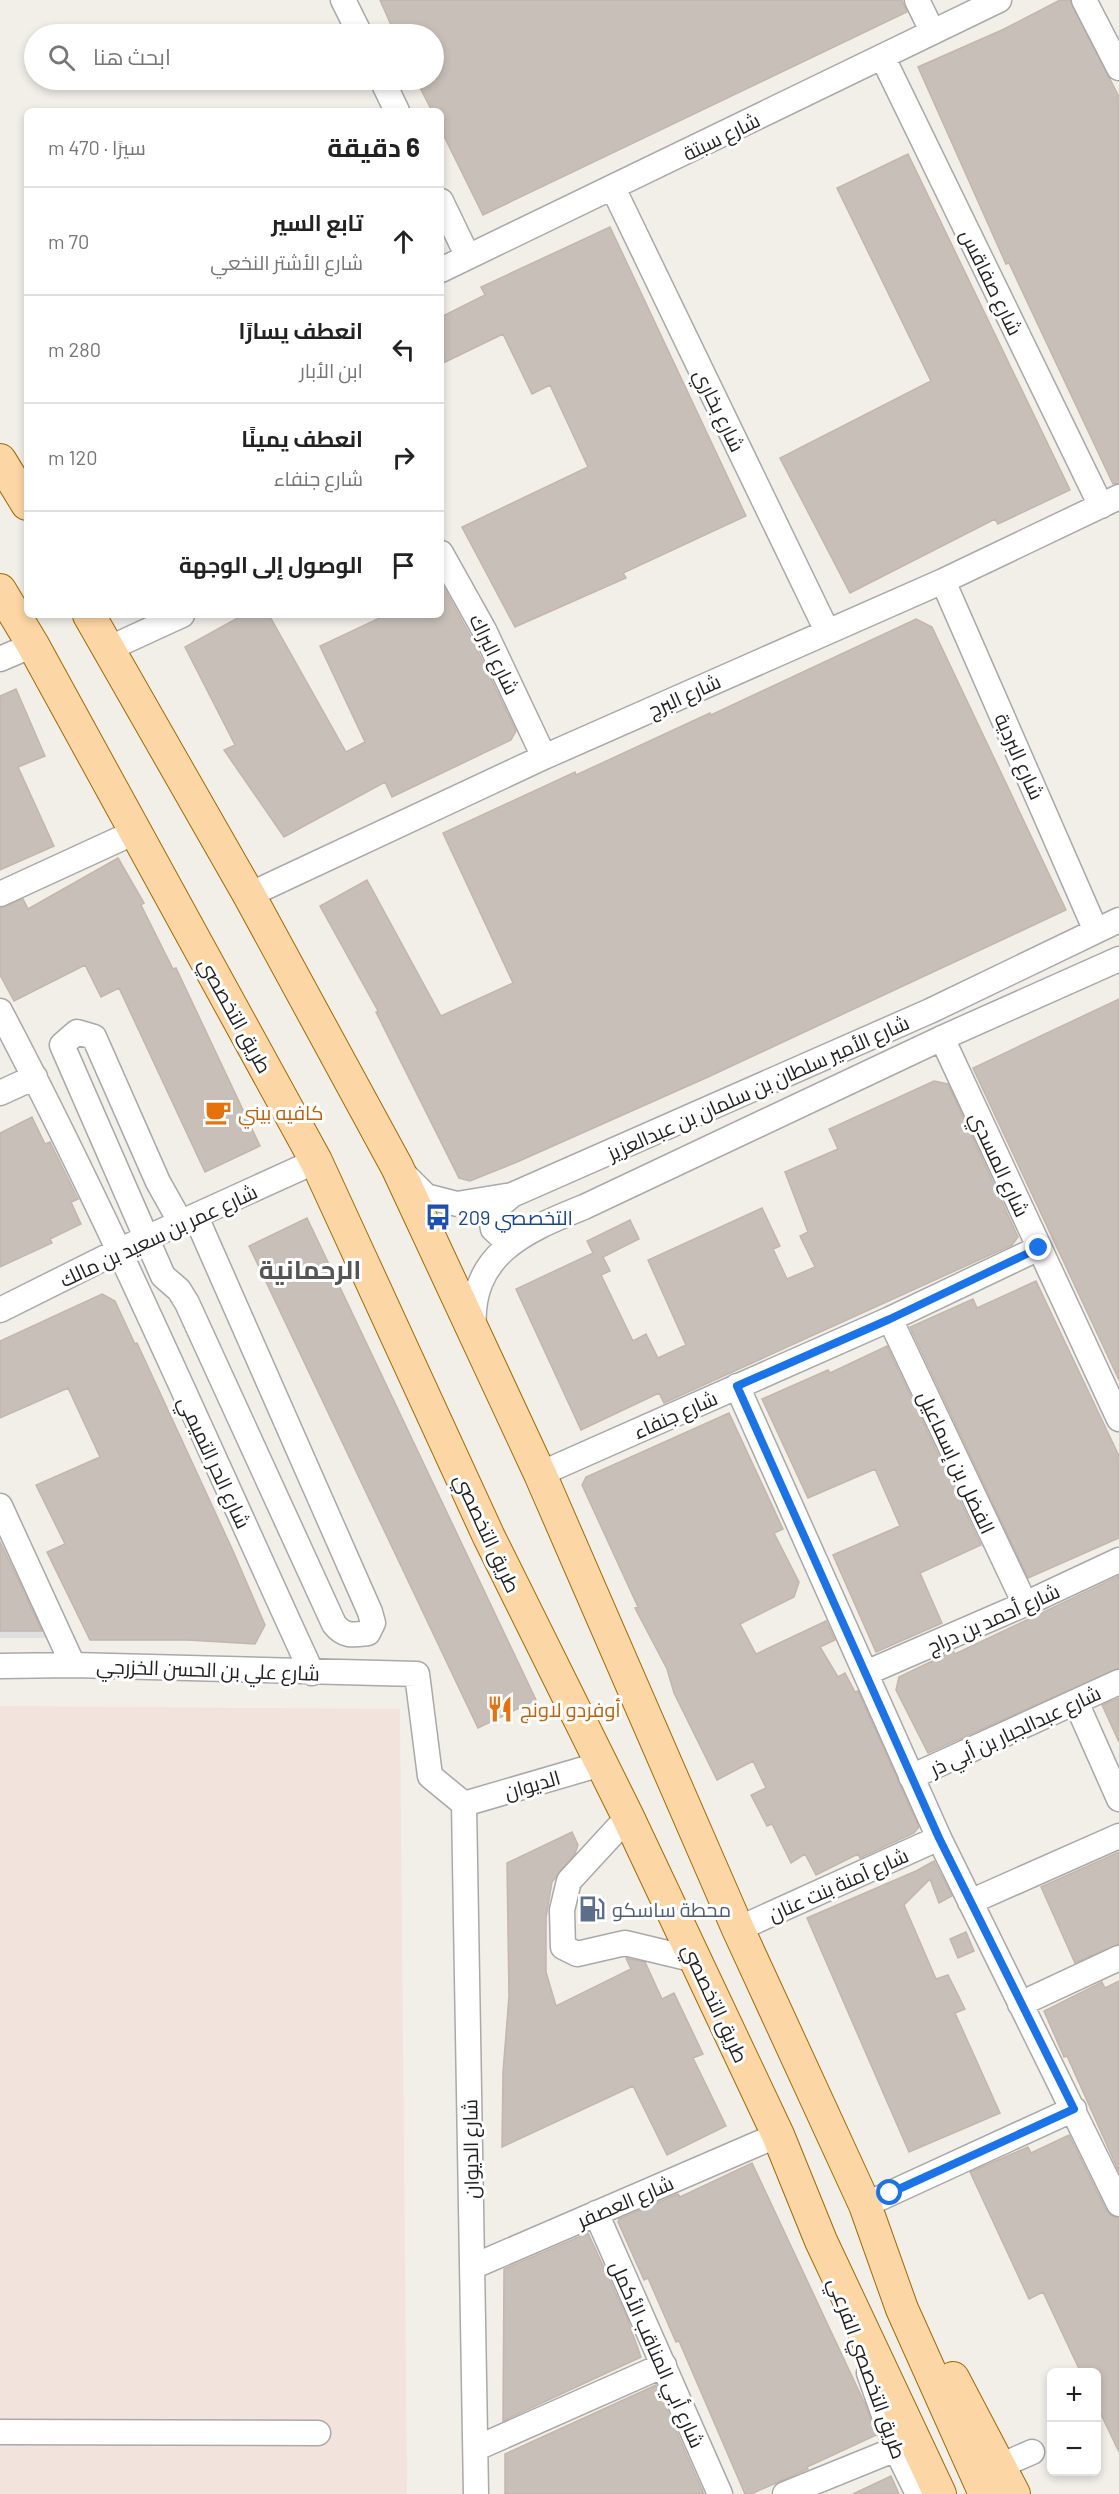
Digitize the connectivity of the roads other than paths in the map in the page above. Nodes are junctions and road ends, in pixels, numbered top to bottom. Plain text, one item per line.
1 (343, 0) edge
2 (917, 0) edge
3 (999, 0) edge
4 (1084, 0) edge
5 (355, 24) edge
6 (932, 31) junction
7 (883, 58) junction
8 (1119, 68) edge
9 (387, 90) edge
10 (396, 108) edge
11 (613, 188) junction
12 (444, 207) edge
13 (468, 257) junction
14 (444, 269) edge
15 (0, 460) edge
16 (24, 490) edge
17 (1110, 502) edge
18 (444, 559) edge
19 (943, 581) junction
20 (0, 590) edge
21 (91, 618) edge
22 (175, 618) edge
23 (827, 631) junction
24 (33, 645) junction
25 (108, 649) junction
26 (0, 660) edge
27 (544, 757) junction
28 (135, 832) junction
29 (0, 894) edge
30 (249, 895) junction
31 (1119, 921) edge
32 (1096, 931) junction
33 (1119, 958) edge
34 (0, 1011) edge
35 (942, 1038) junction
36 (35, 1077) junction
37 (0, 1093) edge
38 (316, 1161) junction
39 (397, 1167) junction
40 (512, 1195) junction
41 (189, 1220) junction
42 (530, 1229) junction
43 (146, 1240) junction
44 (1039, 1248) junction
45 (118, 1251) junction
46 (0, 1310) edge
47 (890, 1319) junction
48 (474, 1332) junction
49 (737, 1386) junction
50 (1118, 1415) edge
51 (299, 1453) junction
52 (263, 1471) junction
53 (540, 1474) junction
54 (0, 1506) edge
55 (1119, 1560) edge
56 (1025, 1604) junction
57 (74, 1665) junction
58 (0, 1666) edge
59 (312, 1673) junction
60 (866, 1673) junction
61 (1119, 1682) edge
62 (1076, 1702) junction
63 (601, 1764) junction
64 (911, 1777) junction
65 (1119, 1799) edge
66 (464, 1804) junction
67 (628, 1816) junction
68 (1119, 1836) edge
69 (939, 1838) junction
70 (970, 1902) junction
71 (738, 1929) junction
72 (1119, 1958) edge
73 (696, 1960) junction
74 (1020, 2004) junction
75 (1074, 2109) junction
76 (778, 2135) junction
77 (1119, 2204) edge
78 (865, 2205) junction
79 (596, 2213) junction
80 (821, 2241) junction
81 (472, 2267) junction
82 (920, 2349) junction
83 (664, 2365) junction
84 (0, 2432) edge
85 (318, 2433) dead end
86 (477, 2448) junction
87 (897, 2449) junction
88 (1032, 2452) dead end
89 (1000, 2466) junction
90 (476, 2494) edge
91 (720, 2494) edge
92 (785, 2494) edge
93 (918, 2494) edge
94 (940, 2494) edge
95 (985, 2494) edge
96 (1014, 2494) edge

1 - 5 street
2 - 6 street
3 - 6 street, شارع سبتة
4 - 8 street
6 - 7 street, شارع سبتة
7 - 11 street, شارع سبتة
7 - 17 street, شارع صفاقس
9 - 10 street
11 - 13 street, شارع سبتة
11 - 23 street, شارع بخاري
12 - 13 street
13 - 14 street, شارع سبتة
15 - 16 main road
17 - 19 street, شارع البرج
18 - 27 street, شارع البراك
19 - 23 street, شارع البرج
19 - 32 street, شارع البردية
20 - 24 main road, طريق التخصصي
21 - 25 main road
22 - 25 street
23 - 27 street, شارع البرج
24 - 26 street
24 - 28 main road, طريق التخصصي
25 - 30 main road
27 - 30 street, شارع البرج
28 - 29 street
28 - 38 main road, طريق التخصصي
30 - 39 main road
31 - 32 street, شارع الأمير سلطان بن سلمان بن عبدالعزيز
32 - 40 street, شارع الأمير سلطان بن سلمان بن عبدالعزيز
33 - 35 street, شارع الأمير سلطان بن سلمان بن عبدالعزيز
34 - 36 street, شارع الحر التميمي
35 - 42 street, شارع الأمير سلطان بن سلمان بن عبدالعزيز
35 - 44 street, شارع المسدي
36 - 37 street
36 - 45 street, شارع الحر التميمي
38 - 41 street, شارع عمر بن سعيد بن مالك
38 - 63 main road, طريق التخصصي
39 - 40 street, شارع الأمير سلطان بن سلمان بن عبدالعزيز
39 - 48 main road
40 - 42 street
41 - 43 street, شارع عمر بن سعيد بن مالك
41 - 43 street
41 - 51 street
42 - 48 street, شارع الأمير سلطان بن سلمان بن عبدالعزيز
43 - 45 street, شارع عمر بن سعيد بن مالك
43 - 52 street
44 - 47 street, شارع جنفاء
44 - 50 street, شارع المسدي
45 - 46 street, شارع عمر بن سعيد بن مالك
45 - 59 street, شارع الحر التميمي
47 - 49 street, شارع جنفاء
47 - 56 street, الفضل بن إسماعيل
48 - 53 main road
49 - 53 street, شارع جنفاء
49 - 60 street
51 - 52 street
51 - 52 street
53 - 71 main road
54 - 57 street
55 - 56 street, شارع أحمد بن دراج
56 - 60 street, شارع أحمد بن دراج
57 - 58 street, شارع علي بن الحسن الخزرجي
57 - 59 street, شارع علي بن الحسن الخزرجي
59 - 66 street, شارع علي بن الحسن الخزرجي
60 - 64 street
61 - 62 street, شارع عبدالجبار بن أبي ذر
62 - 64 street, شارع عبدالجبار بن أبي ذر
62 - 65 street
63 - 66 street, الديوان
63 - 67 main road, طريق التخصصي
64 - 69 street
66 - 81 street, شارع الديوان
67 - 73 main road, طريق التخصصي
67 - 73 street
68 - 70 street
69 - 70 street
69 - 71 street, شارع آمنة بنت عنان
70 - 74 street
71 - 78 main road
72 - 74 street
73 - 76 main road, طريق التخصصي
74 - 75 street
75 - 77 street
75 - 78 street
76 - 79 street, شارع العصفر
76 - 80 main road, طريق التخصصي
78 - 82 main road
79 - 81 street, شارع العصفر
79 - 83 street, شارع أبي المناقب الأكمل
80 - 87 street, طريق التخصصي الفرعي
80 - 94 main road, طريق التخصصي
81 - 86 street, شارع الديوان
82 - 89 main road
82 - 95 main road
83 - 86 street
83 - 91 street, شارع أبي المناقب الأكمل
84 - 85 street
86 - 90 street, شارع الديوان
87 - 92 street
87 - 93 street, طريق التخصصي الفرعي
88 - 89 street
89 - 96 main road

